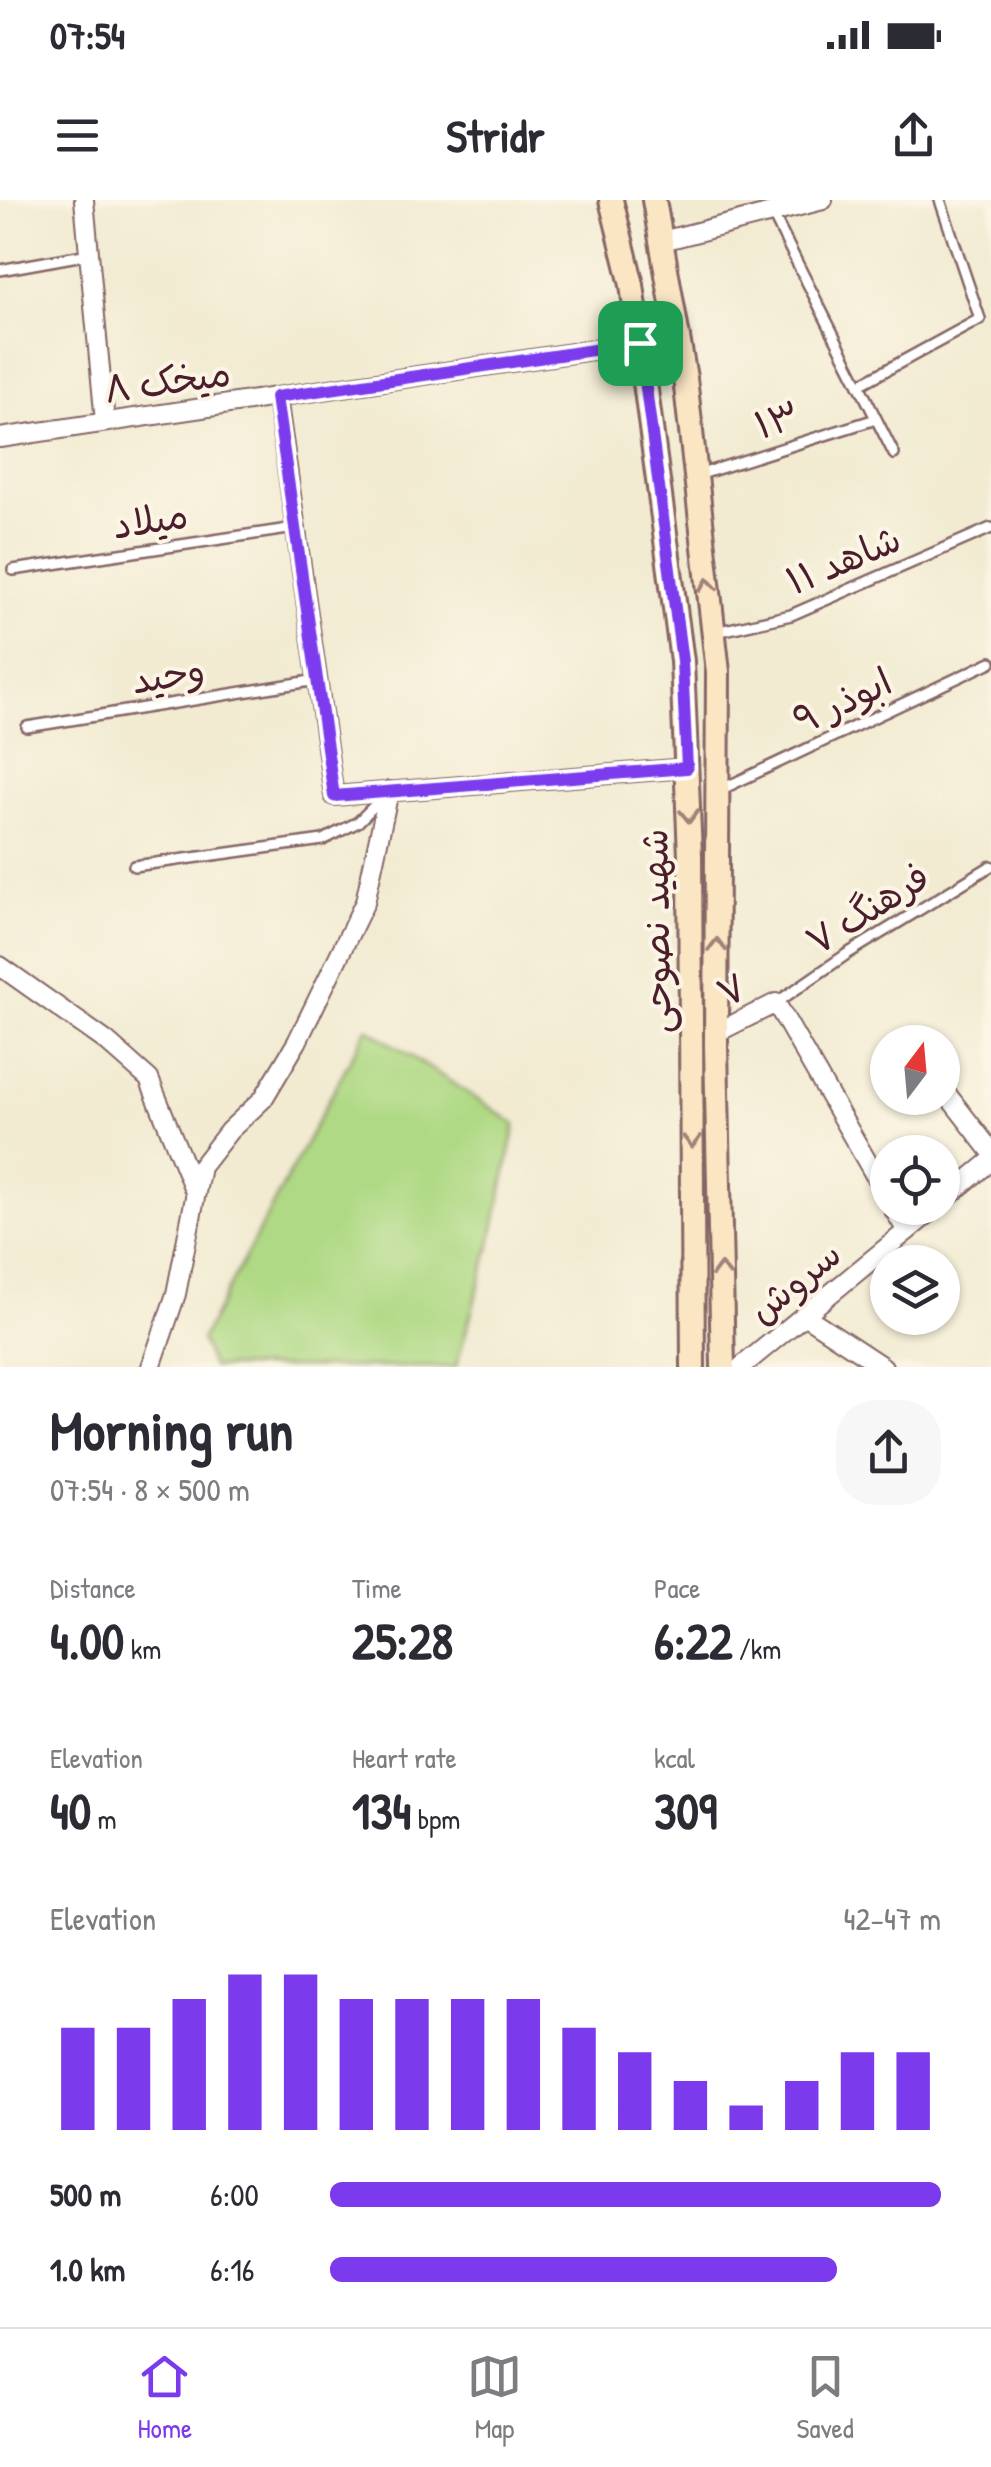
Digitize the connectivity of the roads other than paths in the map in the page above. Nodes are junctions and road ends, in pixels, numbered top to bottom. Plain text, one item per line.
1 (84, 200) edge
2 (611, 200) edge
3 (654, 200) edge
4 (823, 200) edge
5 (940, 200) edge
6 (771, 211) junction
7 (662, 241) junction
8 (89, 254) junction
9 (0, 270) edge
10 (640, 343) junction
11 (859, 385) junction
12 (276, 397) junction
13 (876, 418) junction
14 (105, 422) junction
15 (0, 438) edge
16 (894, 454) dead end
17 (696, 476) junction
18 (296, 528) junction
19 (991, 528) edge
20 (13, 570) dead end
21 (714, 633) junction
22 (991, 662) edge
23 (318, 680) junction
24 (28, 727) dead end
25 (687, 768) junction
26 (389, 791) junction
27 (718, 791) junction
28 (134, 866) dead end
29 (991, 866) edge
30 (0, 966) edge
31 (776, 1003) junction
32 (716, 1032) junction
33 (960, 1111) edge
34 (991, 1150) edge
35 (991, 1161) edge
36 (870, 1167) edge
37 (960, 1186) edge
38 (195, 1193) junction
39 (720, 1220) junction
40 (692, 1224) junction
41 (903, 1225) edge
42 (914, 1225) edge
43 (907, 1231) junction
44 (804, 1316) junction
45 (151, 1367) edge
46 (692, 1367) edge
47 (722, 1367) edge
48 (742, 1367) edge
49 (883, 1367) edge

1 - 8 street
2 - 10 main road, شهید نصوحی
3 - 7 main road, شهید نصوحی
4 - 6 street
5 - 11 lane
6 - 7 street
6 - 11 lane
7 - 17 main road, شهید نصوحی
8 - 9 lane
8 - 14 street
10 - 12 street, میخک ۸
10 - 25 main road, شهید نصوحی
11 - 13 lane
12 - 14 street, میخک ۸
12 - 18 street
13 - 16 lane
13 - 17 lane, ۱۳
14 - 15 street, میخک ۸
21 -> 17 main road, شهید نصوحی
18 - 20 lane, میلاد
18 - 23 street
19 - 21 lane, شاهد ۱۱
21 - 27 main road, شهید نصوحی
22 - 27 lane, ابوذر ۹
23 - 24 lane, وحید
23 - 26 street
25 - 26 street
25 -> 40 main road, شهید نصوحی
26 - 28 lane
26 - 38 street
32 -> 27 main road, شهید نصوحی
29 - 31 lane, فرهنگ ۷
30 - 38 street
31 - 32 street, ۷
31 - 36 street
32 - 39 main road, شهید نصوحی
33 - 34 street
35 - 37 street
38 - 45 street
39 - 40 main road
47 -> 39 main road, شهید نصوحی
40 - 46 main road, شهید نصوحی
41 - 43 street
42 - 43 street, سروش
43 - 44 street, سروش
44 - 48 street, سروش
44 - 49 street

